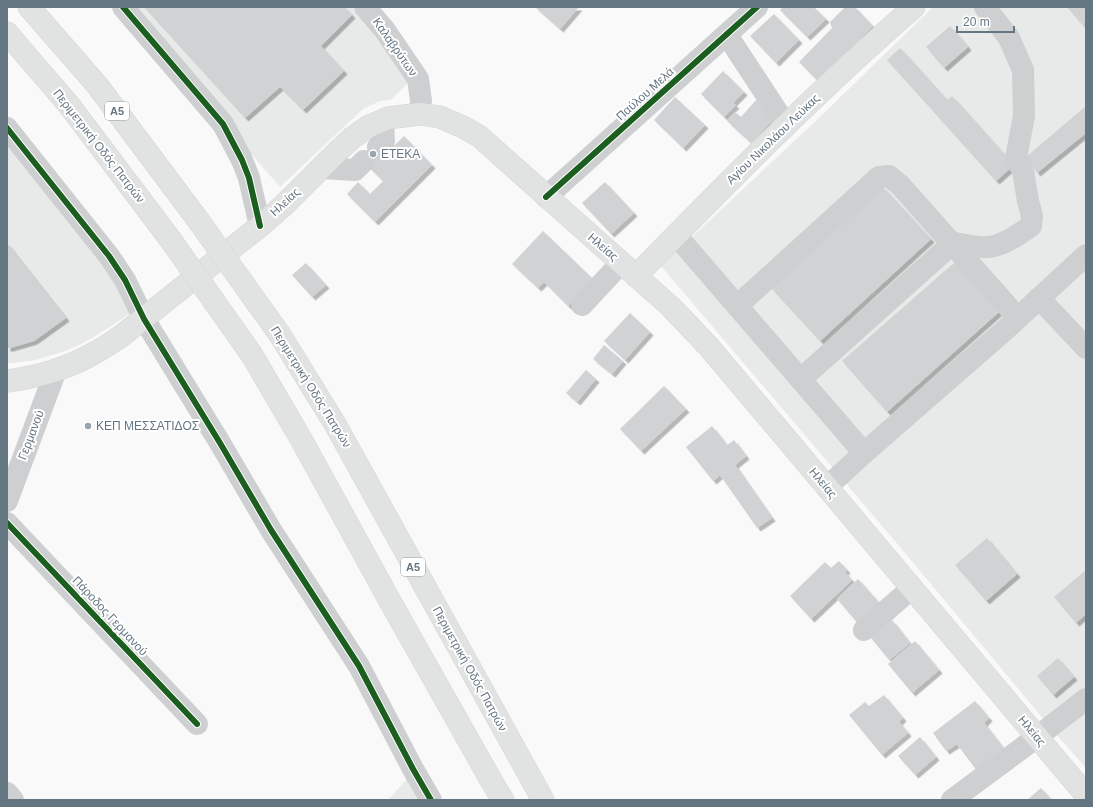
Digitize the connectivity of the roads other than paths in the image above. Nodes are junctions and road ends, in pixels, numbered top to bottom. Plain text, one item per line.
1 (29, 7) edge
2 (123, 7) edge
3 (365, 7) edge
4 (758, 7) edge
5 (914, 7) edge
6 (985, 7) edge
7 (7, 33) edge
8 (726, 35) junction
9 (420, 114) junction
10 (384, 120) junction
11 (786, 125) junction
12 (7, 128) edge
13 (321, 168) junction
14 (546, 197) junction
15 (260, 226) junction
16 (676, 235) junction
17 (953, 244) junction
18 (1086, 255) edge
19 (629, 270) junction
20 (1039, 298) junction
21 (582, 305) dead end
22 (738, 306) junction
23 (144, 318) junction
24 (1018, 318) junction
25 (1086, 348) edge
26 (56, 370) junction
27 (801, 379) junction
28 (7, 381) edge
29 (864, 453) junction
30 (827, 488) junction
31 (7, 501) edge
32 (7, 523) edge
33 (912, 588) junction
34 (864, 630) dead end
35 (1086, 699) edge
36 (196, 724) dead end
37 (1037, 737) junction
38 (7, 793) edge
39 (1086, 795) edge
40 (12, 800) edge
41 (430, 800) edge
42 (504, 800) edge
43 (543, 800) edge
44 (952, 800) edge

1 - 43 main road, Περιμετρική Οδός Πατρών / Α5, bridge
2 - 15 street
3 - 9 street, Καλαβρύτων
4 - 8 street, Παύλου Μελά
5 - 11 main road, Αγίου Νικολάου Λεύκας
6 - 17 street
7 - 42 main road, Περιμετρική Οδός Πατρών, bridge
8 - 11 street
8 - 14 street, Παύλου Μελά
9 - 10 main road, Ηλείας
9 - 14 main road, Ηλείας
10 - 13 main road, Ηλείας
10 - 13 street
11 - 16 main road, Αγίου Νικολάου Λεύκας
12 - 23 street
13 - 15 main road, Ηλείας
14 - 19 main road, Ηλείας
15 - 23 main road, Ηλείας
16 - 19 main road, Αγίου Νικολάου Λεύκας
16 - 22 street
17 - 22 street
17 - 24 street
17 - 27 street
18 - 20 street
19 - 21 street
19 - 30 main road, Ηλείας
20 - 24 street
20 - 25 street
22 - 27 street
23 - 26 main road, Ηλείας
23 - 41 street
24 - 29 street
26 - 28 main road, Ηλείας
26 - 31 street, Γερμανού
27 - 29 street
29 - 30 street
30 - 33 main road, Ηλείας
32 - 36 street, Πάροδος Γερμανού
33 - 34 street
33 - 37 main road, Ηλείας
35 - 37 street
37 - 39 main road, Ηλείας
37 - 44 street
38 - 40 street

